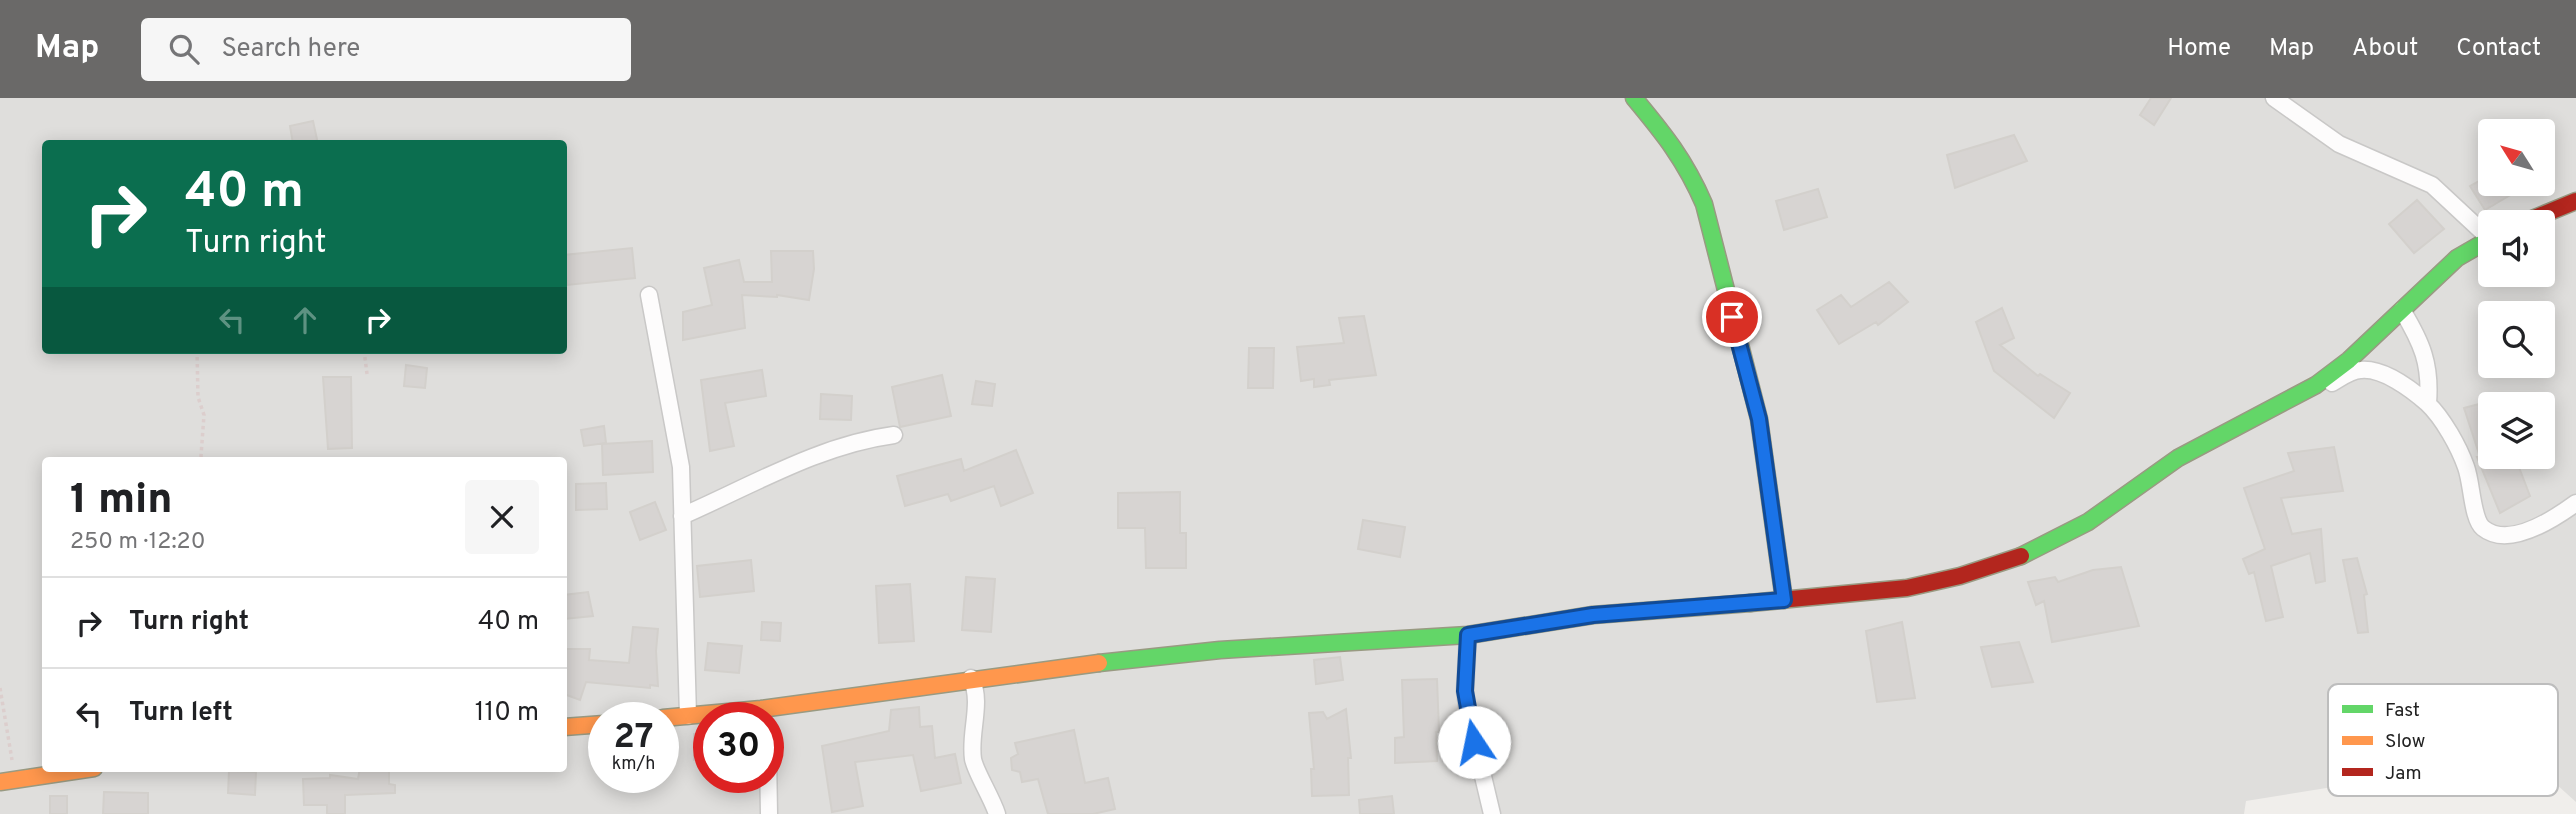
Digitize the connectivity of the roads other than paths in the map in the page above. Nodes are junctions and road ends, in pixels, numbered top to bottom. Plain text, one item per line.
1 (1634, 98) edge
2 (2274, 98) edge
3 (2576, 201) edge
4 (2554, 210) edge
5 (2478, 228) edge
6 (2478, 246) edge
7 (649, 295) dead end
8 (2402, 310) junction
9 (2291, 399) junction
10 (2428, 403) junction
11 (894, 435) dead end
12 (2576, 503) edge
13 (682, 516) junction
14 (1784, 600) junction
15 (1468, 635) junction
16 (971, 678) junction
17 (784, 709) edge
18 (688, 716) junction
19 (693, 716) edge
20 (679, 717) edge
21 (588, 725) edge
22 (567, 727) edge
23 (65, 772) edge
24 (8, 780) edge
25 (769, 793) edge
26 (769, 814) edge
27 (997, 814) edge
28 (1492, 814) edge

1 - 14 street
2 - 5 street
3 - 4 street
6 - 8 street
7 - 13 street
8 - 9 street
8 - 10 street
9 - 10 street
9 - 14 street
10 - 12 street
11 - 13 street
13 - 18 street
14 - 15 street
15 - 16 street
15 - 28 street
16 - 17 street
16 - 27 street
18 - 19 street
18 - 20 street
21 - 22 street
23 - 24 street
25 - 26 street

